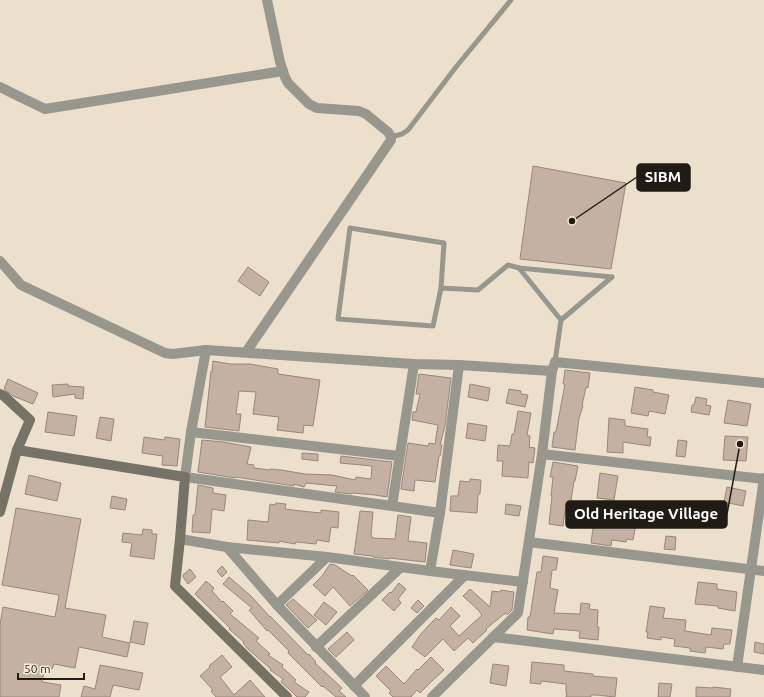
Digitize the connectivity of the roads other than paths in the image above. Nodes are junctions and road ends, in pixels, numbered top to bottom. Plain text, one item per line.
1 (267, 0) edge
2 (511, 0) edge
3 (282, 71) junction
4 (0, 87) edge
5 (391, 137) junction
6 (0, 261) edge
7 (518, 268) junction
8 (441, 288) junction
9 (561, 320) junction
10 (206, 350) junction
11 (246, 352) junction
12 (414, 364) junction
13 (459, 365) junction
14 (554, 366) junction
15 (764, 383) edge
16 (0, 394) edge
17 (191, 432) junction
18 (17, 450) junction
19 (542, 454) junction
20 (399, 456) junction
21 (185, 477) junction
22 (764, 479) edge
23 (392, 506) junction
24 (0, 512) edge
25 (440, 513) junction
26 (180, 539) junction
27 (529, 542) junction
28 (227, 547) junction
29 (327, 557) junction
30 (401, 567) junction
31 (751, 569) junction
32 (430, 571) junction
33 (764, 571) edge
34 (465, 575) junction
35 (523, 582) junction
36 (277, 605) junction
37 (493, 637) junction
38 (316, 647) junction
39 (737, 667) junction
40 (764, 670) edge
41 (354, 686) junction
42 (287, 697) edge
43 (365, 697) edge
44 (432, 697) edge

1 - 3 street
2 - 5 lane
3 - 4 street
3 - 5 street
5 - 11 street
6 - 10 street
7 - 8 lane
7 - 9 lane
7 - 9 lane
8 - 8 lane
9 - 14 lane
10 - 11 street
10 - 17 street
11 - 12 street
12 - 13 street
12 - 20 street
13 - 14 street
13 - 25 street
14 - 15 street
14 - 19 street
16 - 18 street
17 - 20 street
17 - 21 street
18 - 21 street
18 - 24 street
19 - 22 street
19 - 27 street
20 - 23 street
21 - 23 street
21 - 26 street
22 - 31 street
23 - 25 street
25 - 32 street
26 - 28 street
26 - 42 street
27 - 31 street
27 - 35 street
28 - 29 street
28 - 36 street
29 - 30 street
29 - 36 street
30 - 32 street
30 - 38 street
31 - 33 street
31 - 39 street
32 - 34 street
34 - 35 street
34 - 41 street
35 - 37 street
36 - 38 street
37 - 39 street
37 - 44 street
38 - 41 street
39 - 40 street
41 - 43 street

